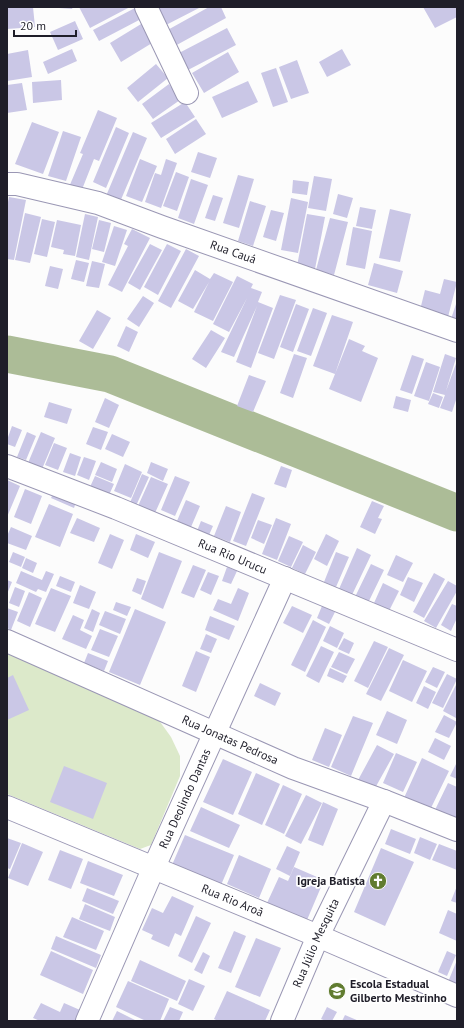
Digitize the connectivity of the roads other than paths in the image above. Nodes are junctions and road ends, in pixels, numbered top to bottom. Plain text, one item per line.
1 (146, 7) edge
2 (187, 93) dead end
3 (7, 184) edge
4 (457, 331) edge
5 (7, 466) edge
6 (285, 578) junction
7 (7, 641) edge
8 (457, 650) edge
9 (214, 734) junction
10 (384, 801) junction
11 (7, 807) edge
12 (457, 830) edge
13 (154, 867) junction
14 (318, 936) junction
15 (457, 996) edge
16 (87, 1021) edge
17 (282, 1021) edge

1 - 2 street
3 - 4 street, Rua Cauá
5 - 6 street, Rua Rio Urucu
6 - 8 street, Rua Rio Urucu
6 - 9 street, Rua Deolindo Dantas
7 - 9 street, Rua Jonatas Pedrosa
9 - 10 street, Rua Jonatas Pedrosa
9 - 13 street, Rua Deolindo Dantas
10 - 12 street, Rua Jonatas Pedrosa
10 - 14 street, Rua Júlio Mesquita
11 - 13 street, Rua Rio Aroã
13 - 14 street, Rua Rio Aroã
13 - 16 street, Rua Deolindo Dantas
14 - 15 street, Rua Rio Aroã
14 - 17 street, Rua Júlio Mesquita

